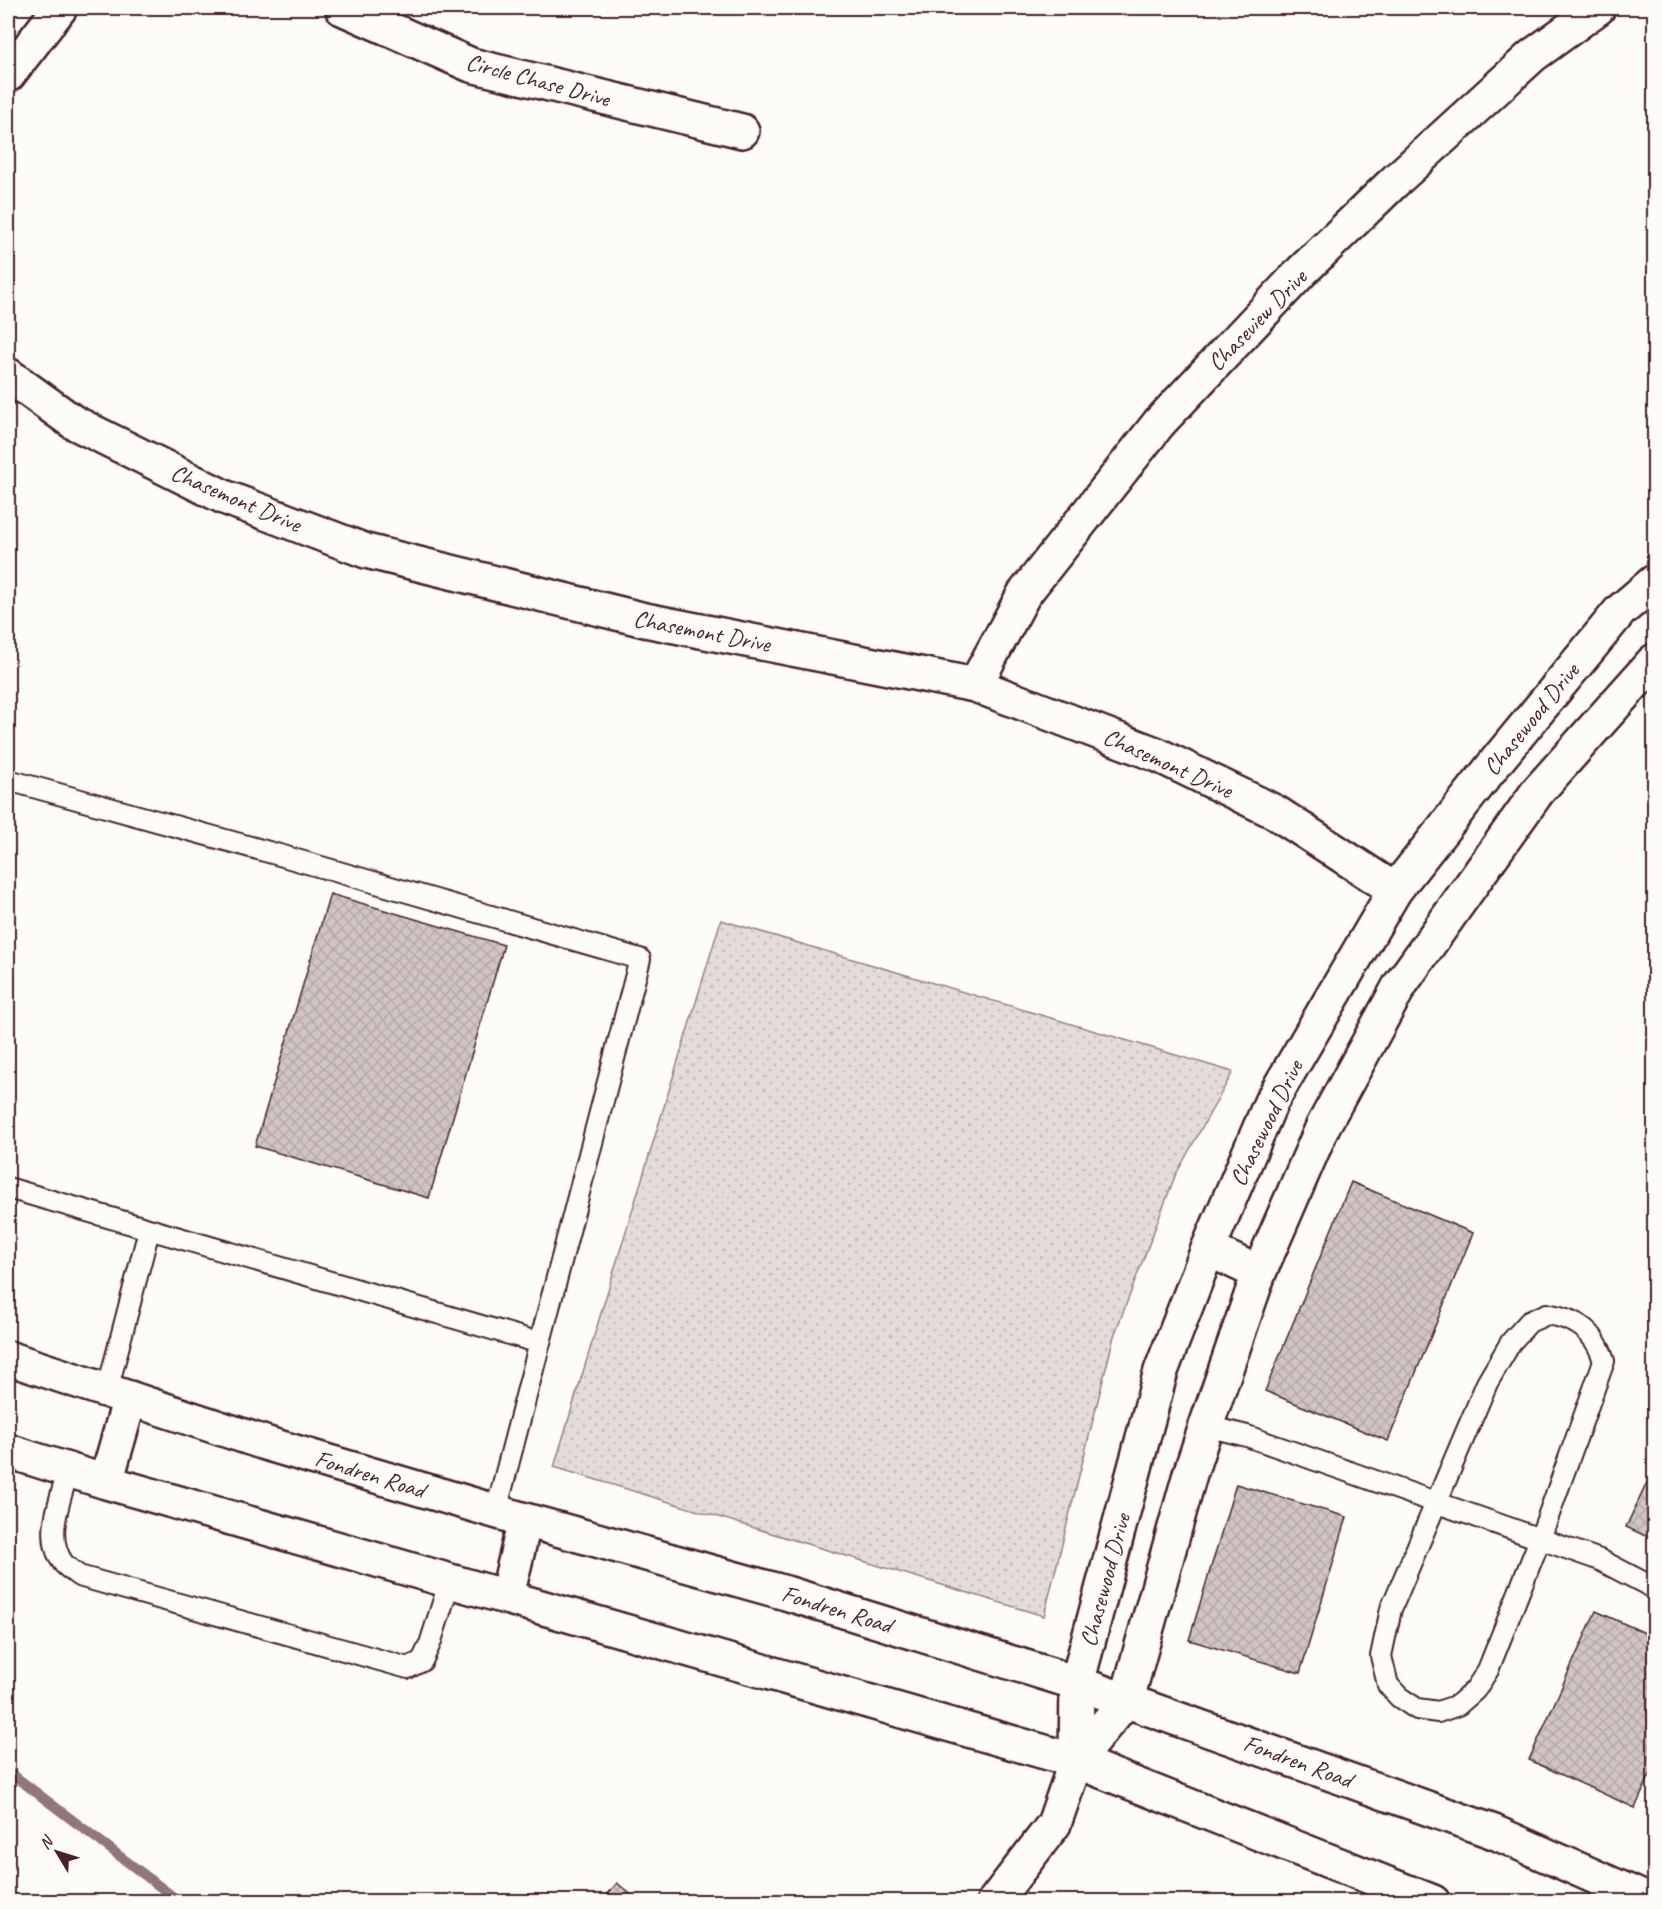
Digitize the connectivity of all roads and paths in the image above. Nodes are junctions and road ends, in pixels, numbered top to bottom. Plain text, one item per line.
1 (60, 8) edge
2 (342, 8) edge
3 (1598, 8) edge
4 (8, 75) edge
5 (741, 131) dead end
6 (8, 375) edge
7 (1654, 582) edge
8 (1654, 661) edge
9 (975, 685) junction
10 (1499, 758) junction
11 (8, 780) edge
12 (1538, 791) junction
13 (1395, 890) junction
14 (8, 1188) edge
15 (150, 1230) junction
16 (1208, 1249) junction
17 (1259, 1273) junction
18 (540, 1343) junction
19 (8, 1358) edge
20 (119, 1395) junction
21 (1206, 1426) junction
22 (8, 1452) edge
23 (68, 1471) junction
24 (106, 1482) junction
25 (1437, 1503) junction
26 (510, 1516) junction
27 (1540, 1539) junction
28 (450, 1580) junction
29 (1654, 1588) edge
30 (507, 1596) junction
31 (1077, 1683) junction
32 (1127, 1699) junction
33 (1076, 1761) junction
34 (994, 1902) edge
35 (1433, 1902) edge
36 (1652, 1902) edge

1 - 4 street
2 - 5 street, Circle Chase Drive
3 - 9 street, Chaseview Drive
6 - 9 street, Chasemont Drive
7 - 10 street, Chasewood Drive
8 - 12 street, Chasewood Drive
9 - 13 street, Chasemont Drive
10 - 12 street
10 - 13 street, Chasewood Drive
11 - 18 lane
12 - 17 street, Chasewood Drive
13 - 16 street, Chasewood Drive
14 - 15 lane
15 - 18 lane
15 - 20 lane
16 - 17 street
16 - 31 street, Chasewood Drive
17 - 21 street, Chasewood Drive
18 - 26 lane
19 - 20 street, Fondren Road
20 - 24 street
20 - 26 street, Fondren Road
21 - 25 lane
21 - 32 street, Chasewood Drive
22 - 23 street
23 - 24 street
23 - 28 lane
24 - 28 street
25 - 27 lane
25 - 27 lane
25 - 27 lane
26 - 30 street
26 - 31 street, Fondren Road
27 - 29 lane
28 - 30 street
30 - 33 street
31 - 32 street, Fondren Road
31 - 33 street, Chasewood Drive
32 - 33 street, Chasewood Drive
32 - 36 street, Fondren Road
33 - 34 street, Chasewood Drive
33 - 35 street

